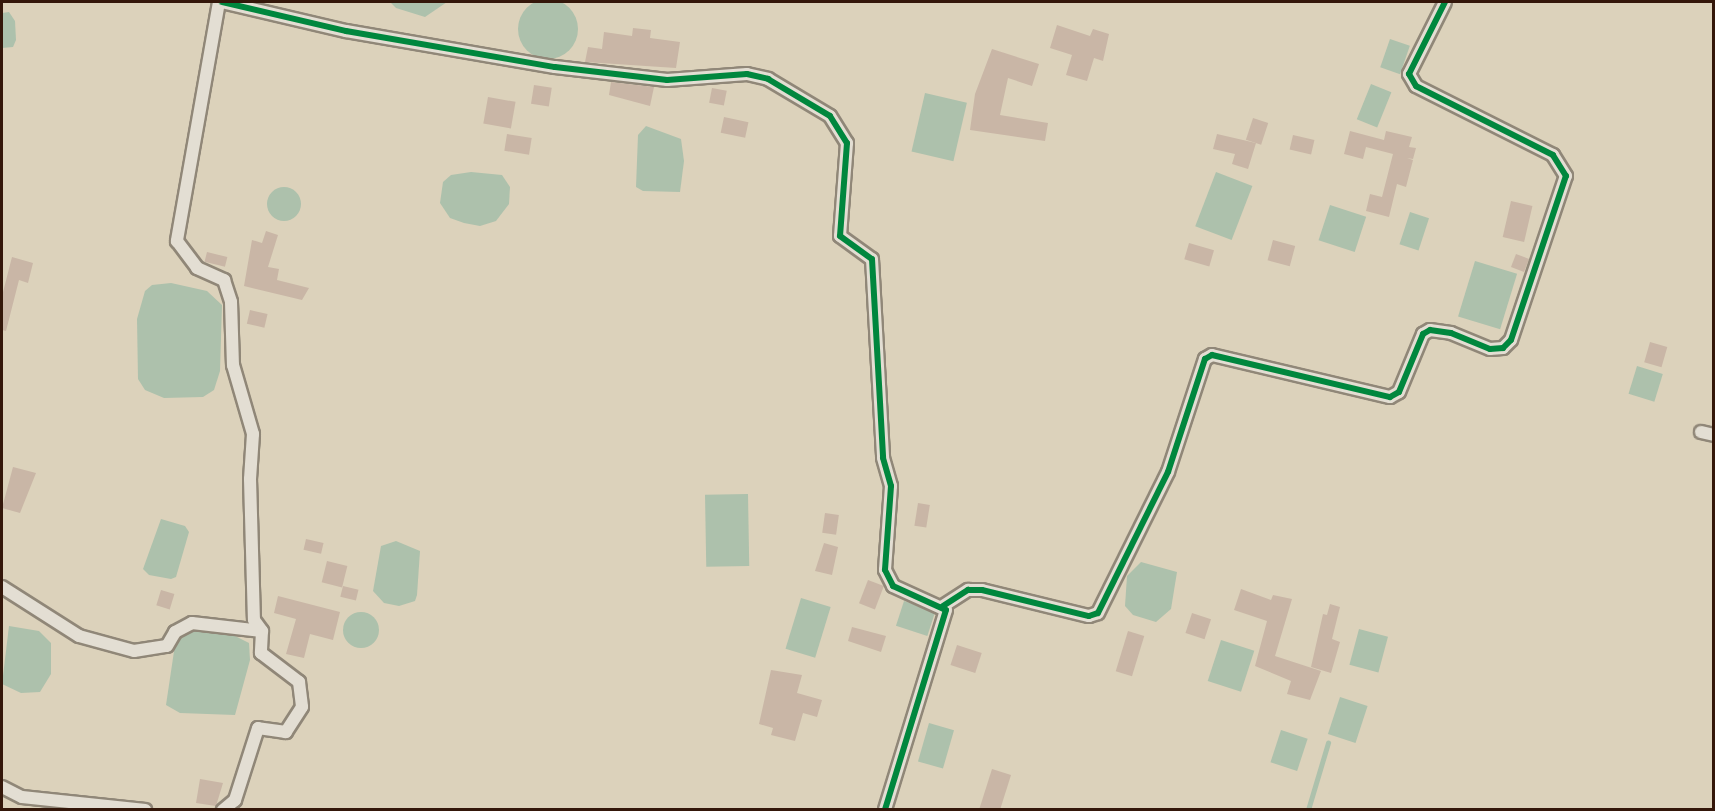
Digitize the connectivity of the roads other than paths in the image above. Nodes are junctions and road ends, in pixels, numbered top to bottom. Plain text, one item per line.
1 (220, 2) edge
2 (1445, 2) edge
3 (2, 587) edge
4 (943, 606) junction
5 (262, 631) junction
6 (2, 787) edge
7 (145, 810) edge
8 (223, 810) edge
9 (885, 810) edge

1 - 4 street
1 - 5 street
2 - 4 street
3 - 5 street
4 - 9 street
5 - 8 street
6 - 7 street

